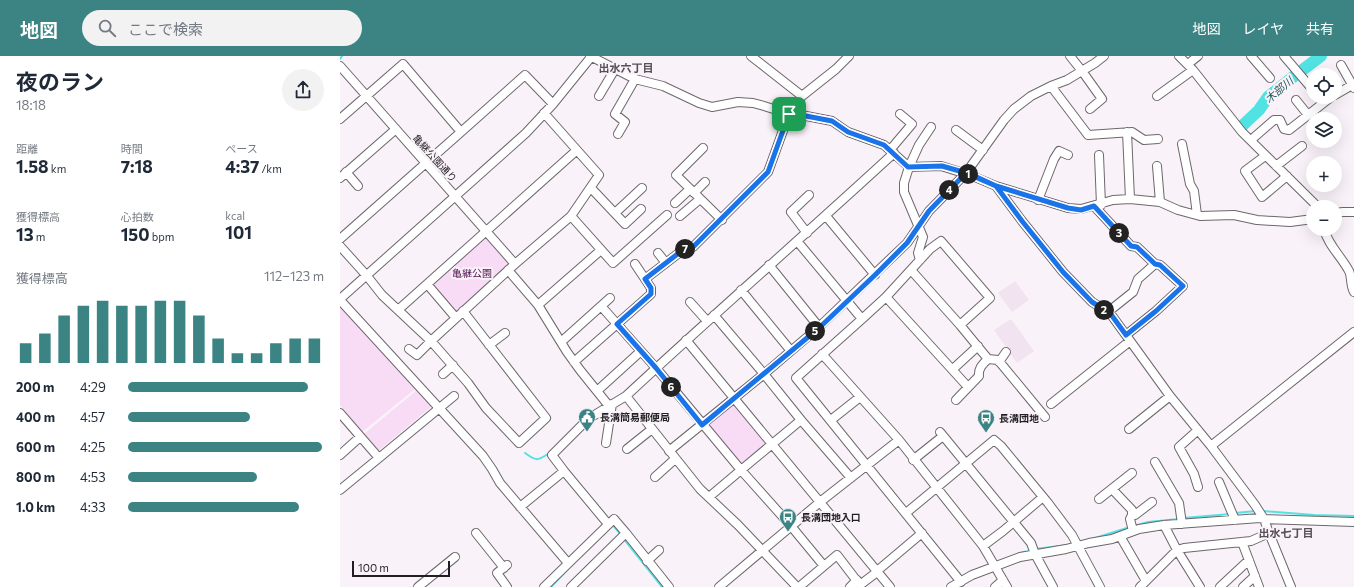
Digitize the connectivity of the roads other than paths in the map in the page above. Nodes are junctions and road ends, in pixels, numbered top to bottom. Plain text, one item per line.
1 (591, 56) edge
2 (850, 56) edge
3 (1070, 56) edge
4 (1102, 56) edge
5 (1179, 56) edge
6 (1198, 56) edge
7 (1251, 56) edge
8 (1284, 56) edge
9 (754, 57) edge
10 (1341, 64) dead end
11 (340, 66) edge
12 (1190, 67) junction
13 (615, 69) junction
14 (1082, 71) junction
15 (1270, 78) dead end
16 (636, 79) junction
17 (1306, 82) edge
18 (1353, 85) edge
19 (1051, 86) junction
20 (1342, 90) edge
21 (367, 95) junction
22 (599, 96) dead end
23 (802, 96) junction
24 (1157, 96) dead end
25 (1296, 100) dead end
26 (553, 104) junction
27 (1318, 104) edge
28 (1090, 109) dead end
29 (1306, 112) edge
30 (1311, 112) edge
31 (544, 113) junction
32 (789, 114) junction
33 (900, 114) dead end
34 (1306, 117) edge
35 (340, 119) edge
36 (931, 127) dead end
37 (396, 129) junction
38 (956, 130) dead end
39 (460, 132) junction
40 (1128, 132) junction
41 (618, 134) dead end
42 (1158, 139) dead end
43 (1251, 140) junction
44 (1182, 144) dead end
45 (1302, 146) dead end
46 (703, 148) dead end
47 (577, 150) junction
48 (982, 150) junction
49 (892, 151) junction
50 (1068, 155) dead end
51 (1099, 155) dead end
52 (1266, 156) junction
53 (426, 162) junction
54 (1157, 166) dead end
55 (1276, 166) junction
56 (908, 167) junction
57 (966, 173) junction
58 (343, 175) edge
59 (1287, 176) junction
60 (705, 182) dead end
61 (358, 186) dead end
62 (996, 186) junction
63 (591, 188) junction
64 (642, 188) dead end
65 (695, 193) junction
66 (809, 195) dead end
67 (455, 196) junction
68 (1130, 199) junction
69 (1038, 200) junction
70 (1311, 200) edge
71 (1160, 202) junction
72 (675, 203) dead end
73 (1097, 205) junction
74 (641, 209) dead end
75 (1342, 212) edge
76 (1354, 212) edge
77 (615, 213) junction
78 (667, 215) dead end
79 (1197, 215) junction
80 (571, 216) junction
81 (680, 216) dead end
82 (826, 216) junction
83 (722, 220) junction
84 (1306, 220) edge
85 (919, 226) junction
86 (486, 231) junction
87 (807, 233) junction
88 (1327, 236) edge
89 (340, 239) edge
90 (798, 241) junction
91 (340, 246) edge
92 (601, 250) junction
93 (658, 253) dead end
94 (920, 260) junction
95 (666, 263) junction
96 (515, 264) junction
97 (635, 264) dead end
98 (1155, 264) junction
99 (769, 265) junction
100 (508, 270) junction
101 (911, 270) junction
102 (875, 275) junction
103 (367, 276) junction
104 (645, 279) junction
105 (427, 284) junction
106 (741, 290) junction
107 (1354, 292) edge
108 (886, 297) junction
109 (610, 298) dead end
110 (340, 299) edge
111 (847, 301) junction
112 (690, 302) dead end
113 (538, 305) junction
114 (600, 306) junction
115 (398, 310) junction
116 (463, 311) junction
117 (1108, 312) junction
118 (456, 318) junction
119 (710, 318) junction
120 (862, 319) junction
121 (617, 324) junction
122 (960, 325) junction
123 (819, 328) junction
124 (1354, 332) edge
125 (505, 333) dead end
126 (1128, 338) junction
127 (686, 340) junction
128 (431, 341) junction
129 (560, 342) junction
130 (489, 345) junction
131 (978, 346) junction
132 (409, 349) dead end
133 (641, 351) junction
134 (791, 351) junction
135 (1006, 352) dead end
136 (822, 354) junction
137 (988, 359) junction
138 (574, 362) junction
139 (999, 362) junction
140 (453, 365) junction
141 (656, 368) junction
142 (953, 369) junction
143 (443, 374) dead end
144 (764, 374) junction
145 (968, 387) junction
146 (597, 391) junction
147 (454, 396) dead end
148 (626, 396) junction
149 (860, 396) junction
150 (1170, 396) junction
151 (734, 398) junction
152 (956, 400) dead end
153 (1051, 404) dead end
154 (611, 405) junction
155 (438, 408) junction
156 (340, 413) edge
157 (1045, 417) dead end
158 (802, 420) junction
159 (831, 420) junction
160 (702, 425) junction
161 (652, 429) junction
162 (1129, 429) dead end
163 (1198, 430) junction
164 (360, 437) junction
165 (899, 440) junction
166 (606, 443) dead end
167 (772, 444) junction
168 (1211, 446) junction
169 (627, 449) dead end
170 (669, 451) junction
171 (340, 455) edge
172 (379, 458) junction
173 (675, 459) junction
174 (913, 460) junction
175 (1155, 462) dead end
176 (965, 464) junction
177 (868, 465) junction
178 (741, 470) junction
179 (564, 471) junction
180 (1132, 473) dead end
181 (655, 477) dead end
182 (850, 478) junction
183 (1219, 482) dead end
184 (1198, 487) dead end
185 (936, 488) junction
186 (1112, 489) junction
187 (340, 490) edge
188 (709, 497) junction
189 (1043, 497) junction
190 (1099, 499) dead end
191 (820, 502) junction
192 (1152, 502) dead end
193 (520, 507) junction
194 (906, 513) junction
195 (1132, 515) junction
196 (1264, 519) junction
197 (1235, 520) junction
198 (1354, 522) edge
199 (1013, 523) junction
200 (608, 524) junction
201 (1182, 524) junction
202 (1164, 525) junction
203 (791, 526) junction
204 (1133, 532) junction
205 (476, 533) dead end
206 (626, 533) junction
207 (1269, 533) junction
208 (922, 534) junction
209 (1120, 536) junction
210 (1242, 542) junction
211 (983, 546) junction
212 (1078, 546) junction
213 (660, 550) dead end
214 (762, 550) junction
215 (1177, 550) junction
216 (1035, 554) junction
217 (455, 557) dead end
218 (1249, 560) junction
219 (647, 561) junction
220 (568, 563) junction
221 (994, 564) junction
222 (824, 566) junction
223 (877, 571) junction
224 (1255, 576) junction
225 (857, 580) junction
226 (960, 580) junction
227 (1005, 583) edge
228 (1143, 584) edge
229 (1197, 586) edge
230 (418, 587) edge
231 (507, 587) edge
232 (544, 587) edge
233 (571, 587) edge
234 (669, 587) edge
235 (719, 587) edge
236 (798, 587) edge
237 (850, 587) edge
238 (890, 587) edge
239 (951, 587) edge
240 (995, 587) edge
241 (1054, 587) edge
242 (1100, 587) edge
243 (1220, 587) edge
244 (1243, 587) edge
245 (1259, 587) edge
246 (1291, 587) edge

1 - 13 street
1 - 26 street
2 - 23 street
3 - 14 street
4 - 14 street
5 - 12 street
6 - 12 street
7 - 15 street
8 - 17 street
9 - 23 street
10 - 18 street
11 - 21 street, 亀継公園通り
12 - 24 street
12 - 43 street
13 - 16 street
13 - 22 street
14 - 19 street
14 - 28 street
16 - 32 street
16 - 41 street
18 - 20 street
19 - 40 street
19 - 48 street
21 - 35 street
21 - 37 street, 亀継公園通り
21 - 39 street
23 - 32 street
25 - 29 street
26 - 31 street
26 - 39 street
27 - 30 street
31 - 47 street
31 - 67 street
32 - 49 street
32 - 83 street
33 - 49 street
34 - 43 street
36 - 56 street
37 - 53 street, 亀継公園通り
37 - 58 street
38 - 48 street
39 - 53 street
40 - 42 street
40 - 68 street
43 - 52 street
44 - 79 street
45 - 55 street
46 - 65 street
47 - 63 street
47 - 86 street
48 - 57 street
49 - 56 street
49 - 82 street
50 - 69 street
51 - 73 street
52 - 55 street
52 - 59 street
53 - 67 street, 亀継公園通り
53 - 89 street
54 - 71 street
55 - 59 street
56 - 57 street
56 - 85 street
57 - 62 street
57 - 85 street
58 - 61 street
59 - 70 street
60 - 65 street
62 - 69 street
62 - 117 street
63 - 77 street
63 - 80 street
64 - 77 street
65 - 72 street
65 - 81 street
65 - 83 street
66 - 87 street
67 - 86 street, 亀継公園通り
67 - 103 street
68 - 71 street
68 - 73 street
69 - 73 street
71 - 79 street
73 - 98 street
74 - 77 street
75 - 76 street
78 - 92 street
79 - 84 street
80 - 92 street
80 - 96 street
82 - 87 street
82 - 102 street
83 - 95 street
85 - 94 street
85 - 102 street
86 - 96 street, 亀継公園通り
86 - 105 street
87 - 90 street
88 - 107 street
90 - 99 street
90 - 111 street
91 - 103 street
92 - 113 street
93 - 95 street
94 - 101 street
94 - 122 street
95 - 104 street
96 - 100 street
97 - 104 street
98 - 117 street
98 - 126 street
99 - 106 street
99 - 123 street
100 - 113 street
100 - 116 street
101 - 108 street
101 - 122 street
102 - 111 street
103 - 110 street
103 - 115 street
104 - 121 street
105 - 115 street
105 - 118 street
106 - 119 street
106 - 134 street
108 - 120 street
108 - 142 street
109 - 114 street
110 - 155 street
111 - 120 street
111 - 123 street
112 - 119 street
113 - 129 street
114 - 121 street
114 - 129 street
115 - 128 street
116 - 118 street
116 - 130 street
117 - 126 street
118 - 128 street
119 - 127 street
119 - 144 street
120 - 136 street
121 - 133 street
121 - 138 street
122 - 131 street
123 - 134 street
124 - 168 street
125 - 130 street
126 - 150 street
126 - 153 street
127 - 141 street
127 - 151 street
128 - 132 street
128 - 140 street
129 - 138 street
130 - 140 street
131 - 137 street
131 - 142 street
133 - 141 street
133 - 146 street
134 - 144 street
135 - 139 street
136 - 149 street
136 - 159 street
137 - 139 street
137 - 145 street
138 - 146 street
139 - 157 street
140 - 143 street
141 - 148 street
141 - 160 street
142 - 145 street
144 - 151 street
144 - 158 street
145 - 152 street
146 - 154 street
147 - 155 street
148 - 154 street
148 - 161 street
149 - 159 street
149 - 165 street
150 - 162 street
150 - 163 street
151 - 160 street
151 - 167 street
154 - 166 street
154 - 179 street
155 - 172 street
155 - 193 street
156 - 164 street
158 - 167 street
158 - 182 street
159 - 177 street
160 - 170 street
160 - 178 street
161 - 169 street
161 - 170 street
163 - 168 street
163 - 184 street
164 - 171 street
164 - 172 street
165 - 174 street
165 - 177 street
167 - 178 street
167 - 191 street
168 - 196 street
170 - 173 street
172 - 187 street
173 - 181 street
173 - 188 street
174 - 176 street
174 - 185 street
175 - 201 street
176 - 185 street
176 - 189 street
176 - 199 street
177 - 182 street
177 - 194 street
178 - 188 street
178 - 203 street
179 - 193 street
179 - 200 street
180 - 186 street
182 - 191 street
183 - 197 street
185 - 194 street
185 - 211 street
186 - 190 street
186 - 195 street
188 - 214 street
189 - 199 street
189 - 212 street
191 - 203 street
191 - 223 street
192 - 195 street
193 - 220 street
194 - 208 street
195 - 204 street
196 - 197 street
196 - 198 street
196 - 207 street
197 - 201 street
199 - 211 street
199 - 216 street
200 - 206 street
200 - 220 street
201 - 202 street
202 - 204 street
202 - 215 street
203 - 214 street
203 - 222 street
204 - 209 street
205 - 231 street
206 - 219 street
206 - 233 street
207 - 210 street
207 - 246 street
208 - 223 street
208 - 226 street
209 - 212 street
209 - 228 street
210 - 215 street
210 - 218 street
211 - 221 street
212 - 216 street
212 - 242 street
213 - 219 street
214 - 235 street
214 - 236 street
215 - 228 street
215 - 229 street
216 - 221 street
216 - 241 street
217 - 230 street
218 - 224 street
218 - 243 street
219 - 234 street
220 - 232 street
221 - 226 street
221 - 227 street
222 - 225 street
222 - 236 street
223 - 225 street
223 - 238 street
224 - 244 street
224 - 245 street
225 - 237 street
226 - 239 street
227 - 240 street

